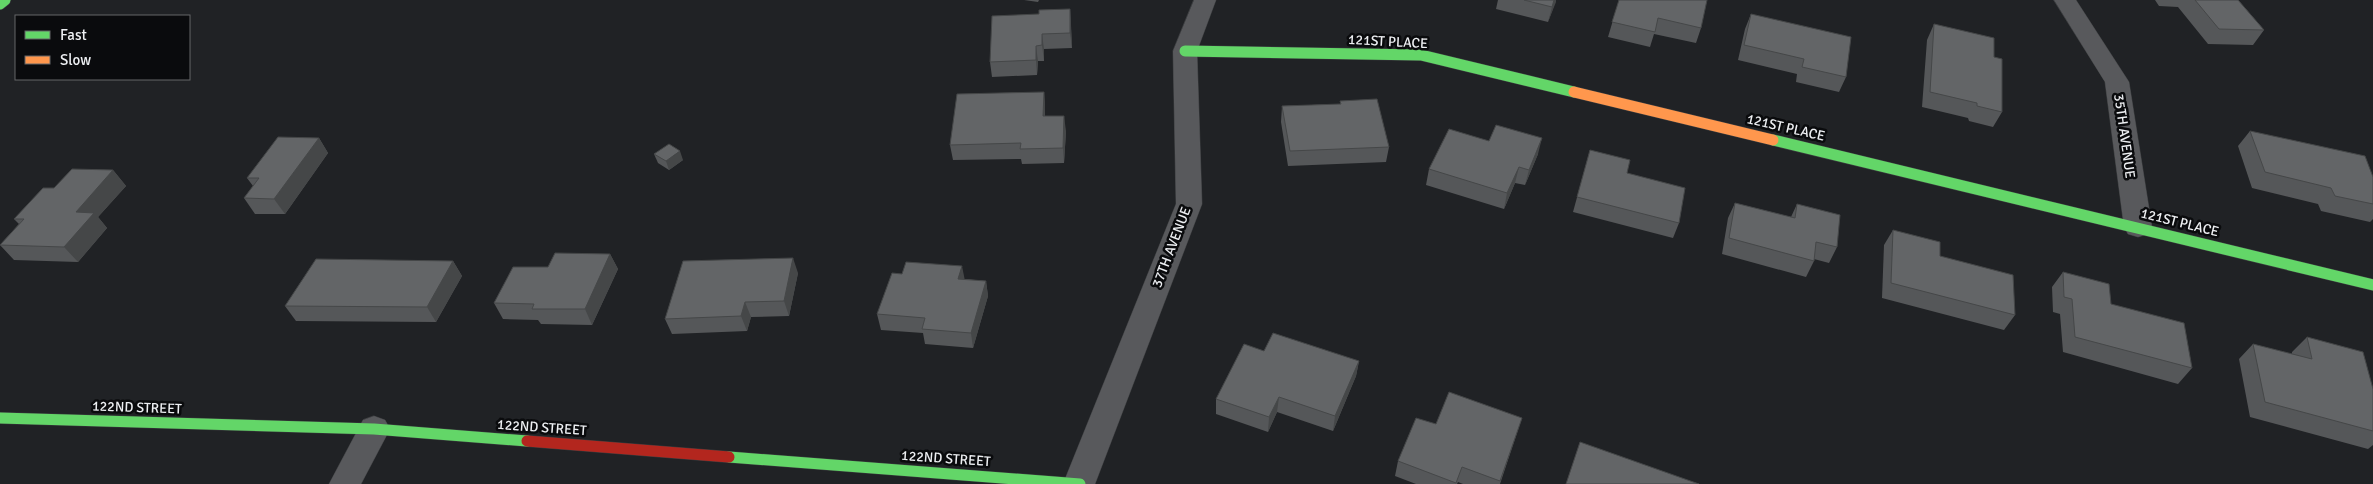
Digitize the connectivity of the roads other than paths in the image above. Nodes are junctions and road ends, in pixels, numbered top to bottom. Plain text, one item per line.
1 (4, 0) edge
2 (1204, 0) edge
3 (2066, 0) edge
4 (0, 4) edge
5 (1186, 51) junction
6 (2138, 227) junction
7 (2373, 285) edge
8 (0, 418) edge
9 (374, 429) junction
10 (345, 484) edge
11 (1080, 484) edge

1 - 4 street
2 - 5 street, 37TH AVENUE
3 - 6 street, 35TH AVENUE
5 - 6 street, 121ST PLACE
5 - 11 street, 37TH AVENUE
6 - 7 street, 121ST PLACE
8 - 9 street, 122ND STREET
9 - 10 street
9 - 11 street, 122ND STREET

